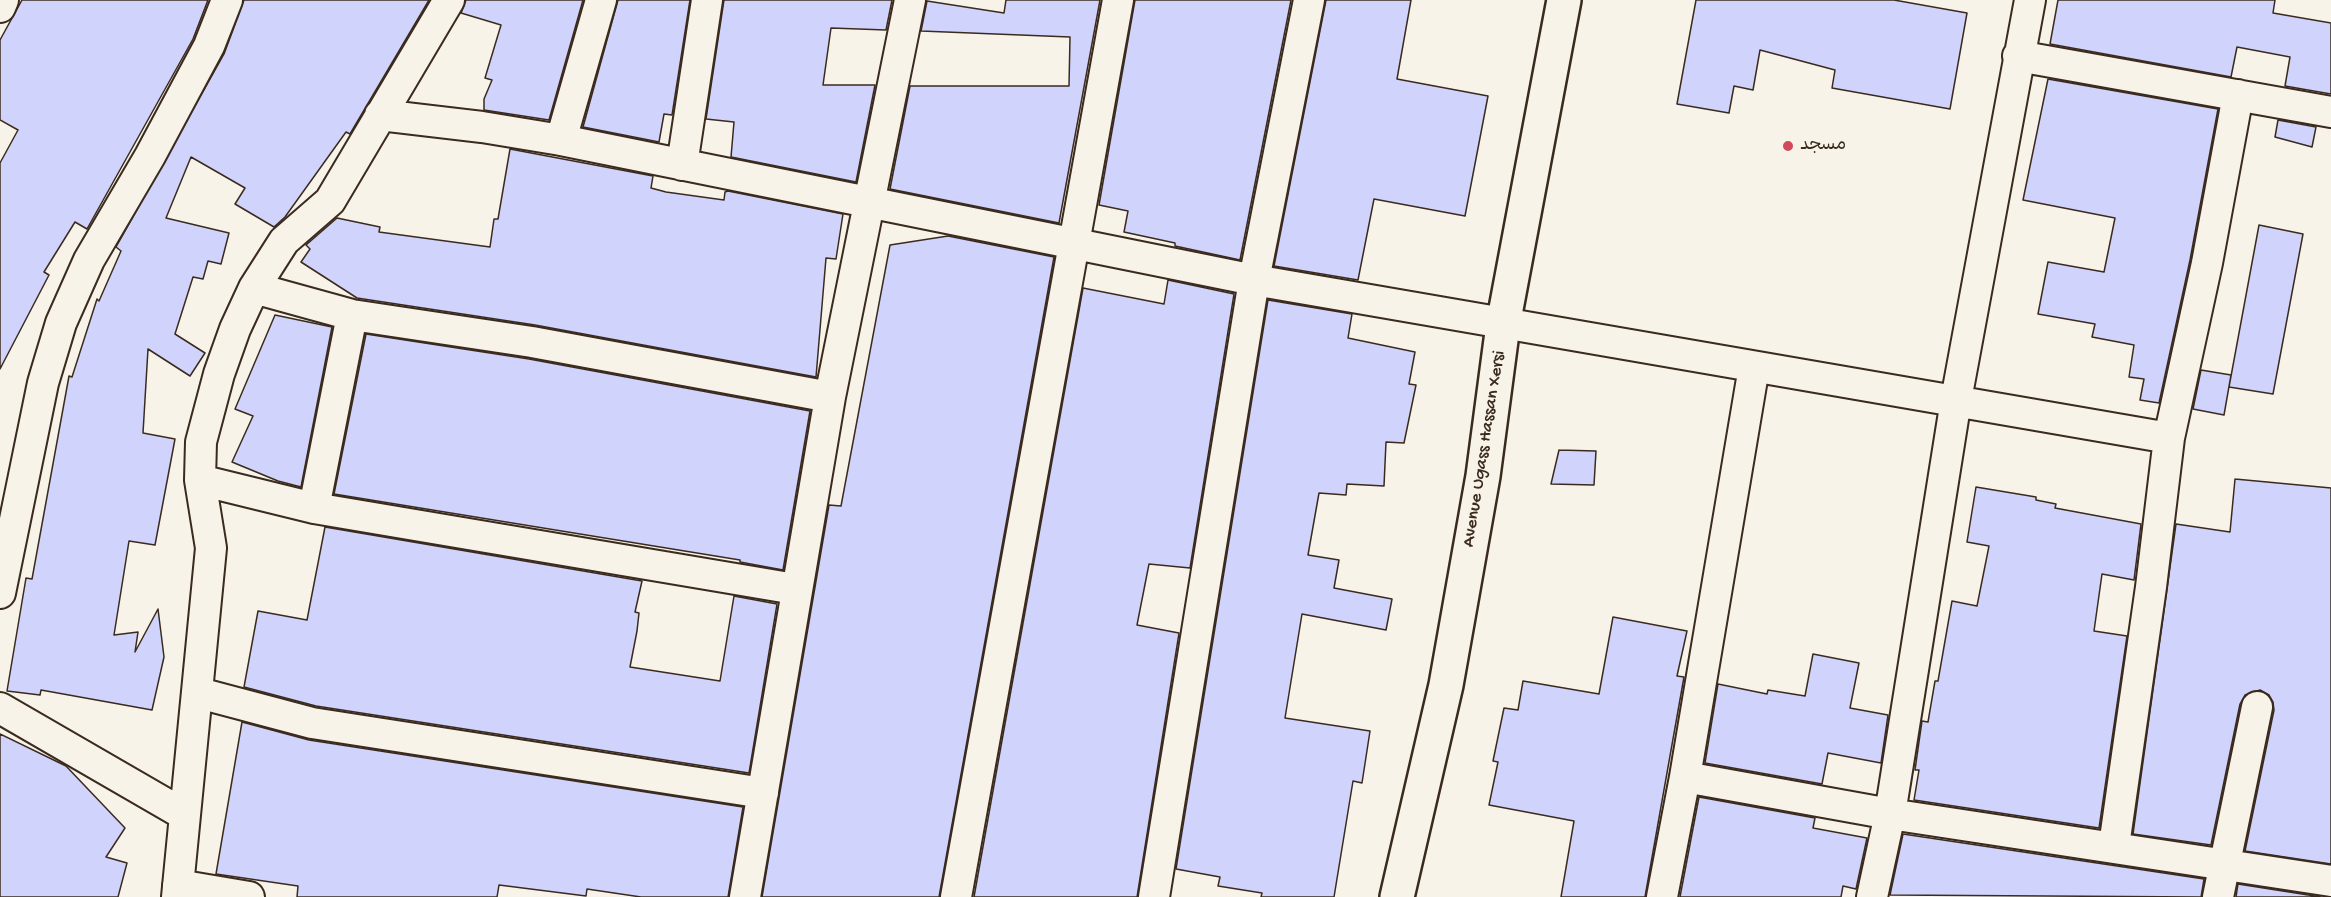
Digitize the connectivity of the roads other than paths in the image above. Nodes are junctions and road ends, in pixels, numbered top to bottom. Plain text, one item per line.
1 (3, 0) edge
2 (227, 0) edge
3 (449, 0) edge
4 (601, 0) edge
5 (707, 0) edge
6 (910, 0) edge
7 (1118, 0) edge
8 (1309, 0) edge
9 (1564, 0) edge
10 (2030, 0) edge
11 (0, 7) edge
12 (2018, 56) junction
13 (2238, 95) junction
14 (2331, 112) edge
15 (380, 115) junction
16 (561, 140) junction
17 (682, 165) junction
18 (868, 202) junction
19 (1074, 245) junction
20 (1254, 280) junction
21 (254, 288) junction
22 (352, 315) junction
23 (1503, 325) junction
24 (1754, 367) junction
25 (830, 397) junction
26 (1956, 400) junction
27 (2169, 438) junction
28 (200, 480) junction
29 (314, 508) junction
30 (795, 589) junction
31 (0, 593) edge
32 (199, 693) junction
33 (2257, 707) dead end
34 (0, 708) edge
35 (1685, 777) junction
36 (763, 793) junction
37 (1890, 814) junction
38 (185, 815) junction
39 (2114, 846) junction
40 (2223, 866) junction
41 (2331, 881) edge
42 (177, 891) edge
43 (249, 897) edge
44 (745, 897) edge
45 (956, 897) edge
46 (1154, 897) edge
47 (1397, 897) edge
48 (1662, 897) edge
49 (1872, 897) edge
50 (2218, 897) edge

1 - 11 street
2 - 31 street
3 - 15 street
4 - 16 street
5 - 17 street
6 - 18 street
7 - 19 street
8 - 20 street
9 - 23 main road, Avenue Ugass Hassan Xersi
10 - 12 street
12 - 13 street
12 - 26 street
13 - 14 street
13 - 27 street
15 - 16 street
15 - 21 street
16 - 17 street
17 - 18 street
18 - 19 street
18 - 25 street
19 - 20 street
19 - 45 street
20 - 23 street
20 - 46 street
21 - 22 street
21 - 28 street
22 - 25 street
22 - 29 street
23 - 24 street
23 - 47 main road, Avenue Ugass Hassan Xersi
24 - 26 street
24 - 35 street
25 - 30 street
26 - 27 street
26 - 37 street
27 - 39 street
28 - 29 street
28 - 32 street
29 - 30 street
30 - 36 street
32 - 36 street
32 - 38 street
33 - 40 street
34 - 38 street
35 - 37 street
35 - 48 street
36 - 44 street
37 - 39 street
37 - 49 street
38 - 42 street
39 - 40 street
40 - 41 street
40 - 50 street
42 - 43 street

